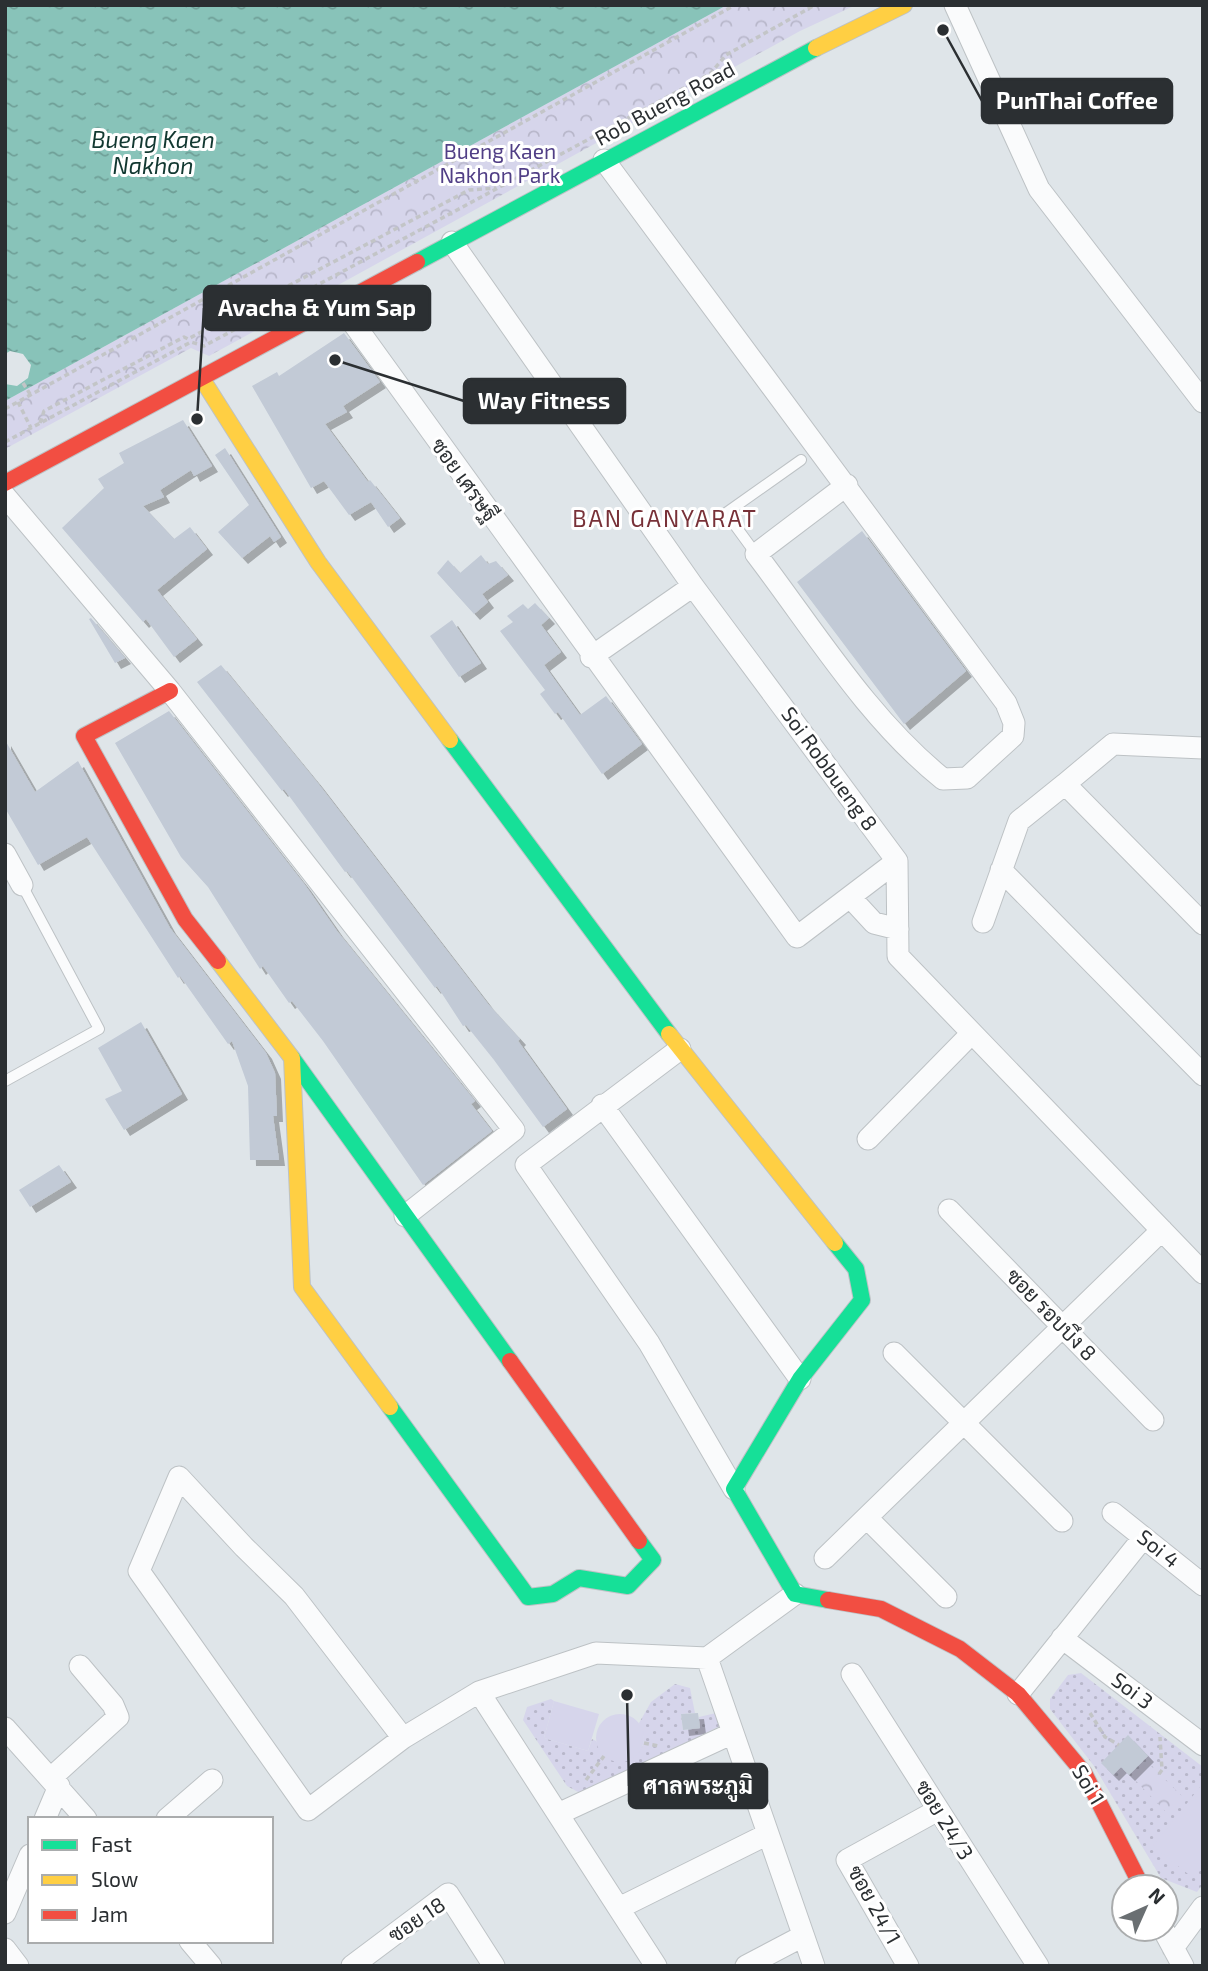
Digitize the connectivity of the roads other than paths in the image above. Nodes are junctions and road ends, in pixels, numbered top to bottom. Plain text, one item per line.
1 (904, 5) edge
2 (955, 5) edge
3 (604, 160) junction
4 (452, 242) junction
5 (338, 303) junction
6 (202, 379) junction
7 (1198, 389) edge
8 (801, 460) dead end
9 (5, 483) edge
10 (848, 485) junction
11 (5, 496) edge
12 (756, 554) junction
13 (693, 586) junction
14 (591, 657) junction
15 (170, 691) junction
16 (1203, 748) edge
17 (1065, 784) junction
18 (5, 855) edge
19 (897, 861) junction
20 (1001, 870) junction
21 (22, 885) joint
22 (850, 897) junction
23 (984, 922) dead end
24 (1203, 925) edge
25 (898, 929) junction
26 (972, 1033) junction
27 (680, 1049) junction
28 (292, 1058) junction
29 (1203, 1075) edge
30 (5, 1081) edge
31 (603, 1105) junction
32 (868, 1139) dead end
33 (949, 1210) dead end
34 (405, 1216) junction
35 (1162, 1230) junction
36 (1203, 1273) edge
37 (1063, 1327) junction
38 (894, 1353) dead end
39 (800, 1379) junction
40 (1153, 1420) dead end
41 (965, 1422) junction
42 (734, 1489) junction
43 (1113, 1513) dead end
44 (867, 1518) junction
45 (1062, 1521) dead end
46 (1143, 1538) junction
47 (825, 1558) dead end
48 (1203, 1585) edge
49 (795, 1594) junction
50 (946, 1597) dead end
51 (1062, 1638) junction
52 (707, 1658) junction
53 (80, 1666) dead end
54 (852, 1674) dead end
55 (479, 1692) junction
56 (1018, 1694) junction
57 (5, 1728) edge
58 (733, 1732) junction
59 (403, 1738) junction
60 (1203, 1745) edge
61 (212, 1780) dead end
62 (55, 1782) junction
63 (938, 1810) junction
64 (558, 1814) junction
65 (46, 1817) edge
66 (84, 1817) edge
67 (169, 1817) edge
68 (768, 1834) junction
69 (28, 1860) edge
70 (1135, 1873) edge
71 (1203, 1907) edge
72 (619, 1908) junction
73 (5, 1913) edge
74 (803, 1936) junction
75 (192, 1943) edge
76 (1173, 1948) edge
77 (5, 1949) edge
78 (18, 1966) edge
79 (211, 1966) edge
80 (352, 1966) edge
81 (494, 1966) edge
82 (656, 1966) edge
83 (746, 1966) edge
84 (814, 1966) edge
85 (908, 1966) edge
86 (1038, 1966) edge

1 - 3 street, Rob Bueng Road
2 - 7 street
3 - 4 street, Rob Bueng Road
3 - 10 street
4 - 5 street, Rob Bueng Road
4 - 13 street, Soi Robbueng 8
5 - 6 street, Rob Bueng Road
5 - 14 street, ซอย เศรษฐี
6 - 9 street, Rob Bueng Road
6 - 27 street
8 - 12 lane
10 - 12 street
10 - 12 street
11 - 15 street
13 - 14 street
13 - 19 street, Soi Robbueng 8
14 - 22 street, ซอย เศรษฐี
15 - 28 street
15 - 34 street
16 - 17 street
17 - 20 street
17 - 24 street
18 - 21 street
19 - 22 street
19 - 25 street
20 - 23 street
20 - 29 street
21 - 30 lane
22 - 25 street
25 - 26 street
26 - 32 street
26 - 35 street
27 - 31 street
27 - 39 street
28 - 34 street
28 - 34 street
31 - 39 street
31 - 42 street
33 - 37 street, ซอย รอบบึง 8
35 - 36 street
35 - 37 street
37 - 40 street, ซอย รอบบึง 8
37 - 41 street
38 - 41 street
39 - 42 street
41 - 44 street
41 - 45 street
42 - 49 street
43 - 46 street, Soi 4
44 - 47 street
44 - 50 street
46 - 48 street, Soi 4
46 - 51 street
49 - 52 street
49 - 56 street, Soi 1
51 - 56 street
51 - 60 street, Soi 3
52 - 55 street
52 - 58 street
53 - 62 street
54 - 63 street, ซอย 24/3
55 - 59 street
55 - 64 street
56 - 70 street, Soi 1
57 - 62 street
58 - 64 street
58 - 68 street
59 - 59 street
61 - 67 street
62 - 65 street
62 - 66 street
63 - 85 street, ซอย 24/1
63 - 86 street, ซอย 24/3
64 - 72 street
68 - 72 street
68 - 74 street
69 - 73 street
71 - 76 street
72 - 82 street
74 - 83 street
74 - 84 street
75 - 79 street
77 - 78 street
80 - 81 street, ซอย 18

